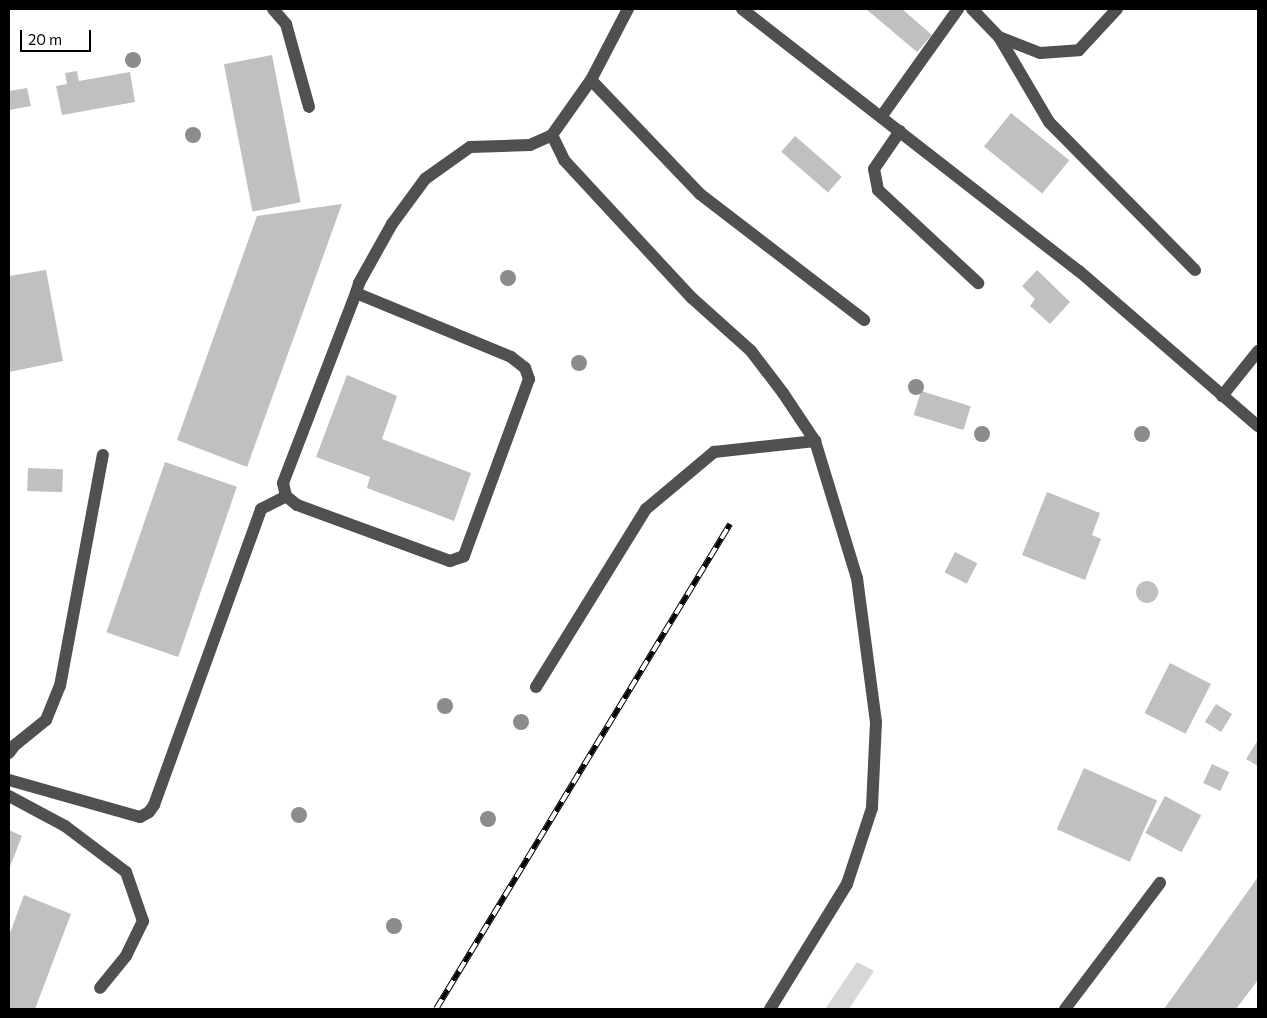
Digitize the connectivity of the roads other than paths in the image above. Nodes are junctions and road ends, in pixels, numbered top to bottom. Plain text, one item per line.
1 (273, 9) edge
2 (628, 9) edge
3 (742, 9) edge
4 (958, 9) edge
5 (972, 9) edge
6 (1117, 9) edge
7 (999, 37) junction
8 (591, 80) junction
9 (309, 107) dead end
10 (881, 117) junction
11 (900, 131) junction
12 (552, 135) junction
13 (1195, 270) dead end
14 (978, 283) dead end
15 (356, 293) junction
16 (864, 320) dead end
17 (1258, 351) edge
18 (1222, 396) junction
19 (1258, 426) edge
20 (815, 441) junction
21 (103, 455) dead end
22 (286, 496) junction
23 (536, 687) dead end
24 (9, 753) edge
25 (9, 780) edge
26 (9, 796) edge
27 (1160, 883) dead end
28 (100, 988) dead end
29 (770, 1009) edge
30 (1065, 1009) edge

1 - 9 street
2 - 8 street
3 - 10 street
4 - 10 street
5 - 7 street
6 - 7 street
7 - 13 street
8 - 12 street
8 - 16 street
10 - 11 street
11 - 14 street
11 - 18 street
12 - 15 street
12 - 20 street
15 - 22 street
15 - 22 street
17 - 18 street
18 - 19 street
20 - 23 street
20 - 29 street
21 - 24 street
22 - 25 street
26 - 28 street
27 - 30 street

